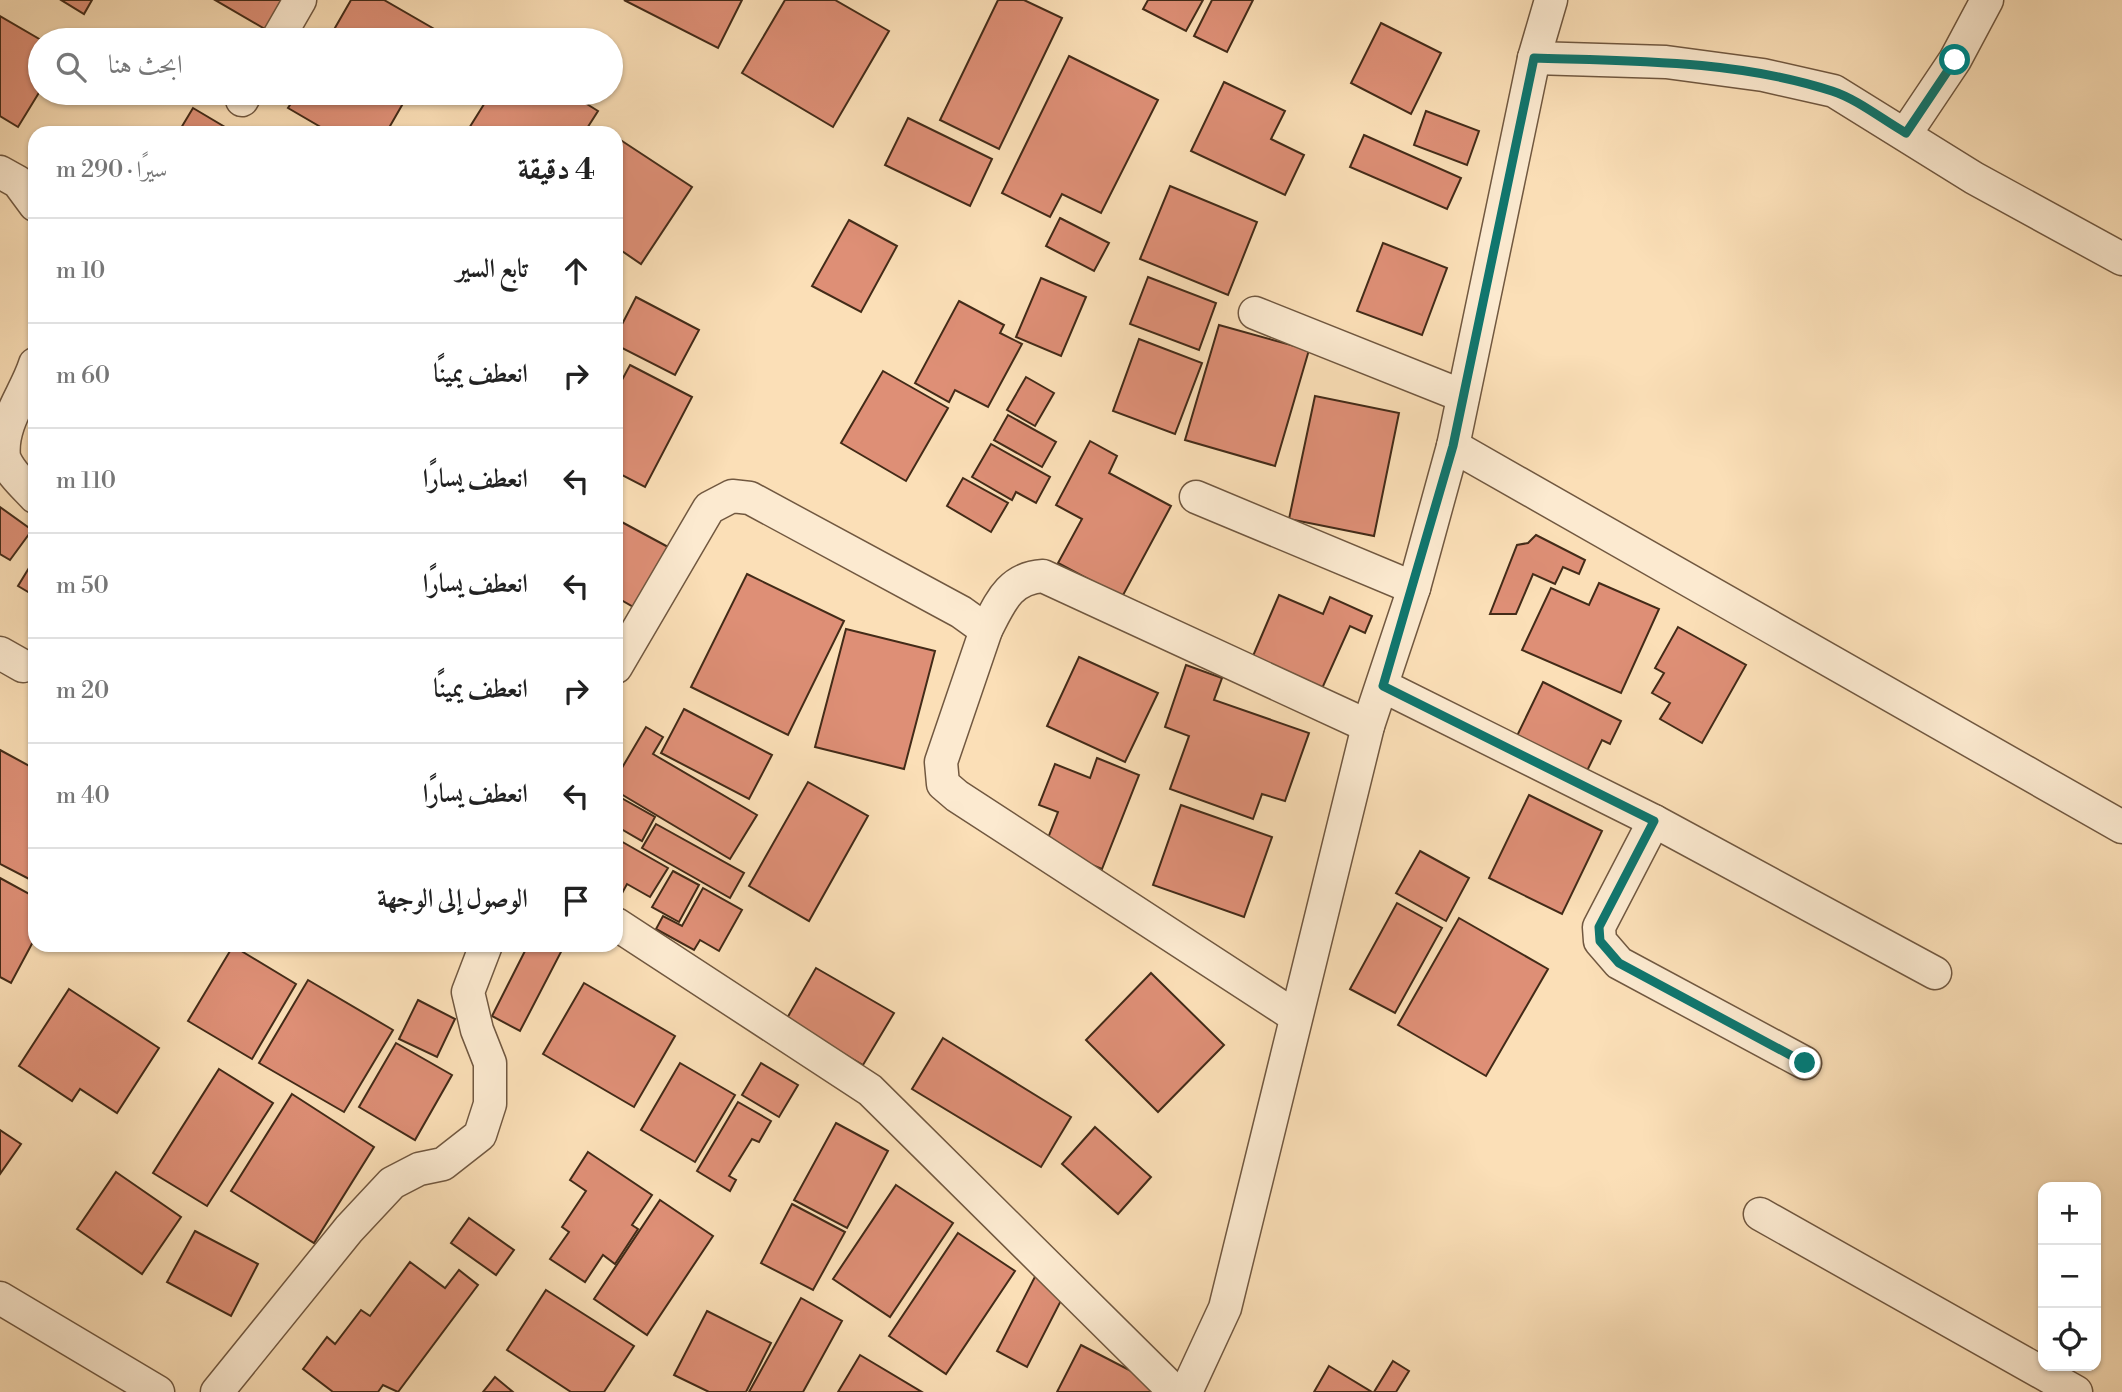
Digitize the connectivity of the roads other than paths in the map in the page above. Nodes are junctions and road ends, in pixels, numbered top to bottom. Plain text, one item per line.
1 (300, 0) edge
2 (1551, 0) edge
3 (1987, 0) edge
4 (283, 28) edge
5 (1534, 58) junction
6 (1906, 133) junction
7 (0, 172) edge
8 (28, 196) edge
9 (2122, 258) edge
10 (1255, 313) dead end
11 (28, 386) edge
12 (1463, 396) junction
13 (1453, 446) junction
14 (28, 488) edge
15 (1196, 497) dead end
16 (1414, 587) junction
17 (986, 630) junction
18 (623, 655) edge
19 (1383, 686) junction
20 (1368, 726) junction
21 (1654, 821) junction
22 (2122, 827) edge
23 (623, 929) edge
24 (483, 952) edge
25 (1935, 973) dead end
26 (1295, 1016) junction
27 (1805, 1063) dead end
28 (1760, 1214) dead end
29 (0, 1298) edge
30 (158, 1392) edge
31 (217, 1392) edge
32 (1175, 1392) edge
33 (1186, 1392) edge
34 (2076, 1392) edge

1 - 4 street
2 - 5 street
3 - 6 street
5 - 6 street
5 - 12 street
6 - 9 street
7 - 8 street
10 - 12 street
11 - 14 street
12 - 13 street
13 - 16 street
13 - 22 street
15 - 16 street
16 - 19 street
17 - 18 street
17 - 20 street
17 - 26 street
19 - 20 street
19 - 21 street
20 - 26 street
21 - 25 street
21 - 27 street
23 - 32 street
24 - 31 street
26 - 33 street
28 - 34 street
29 - 30 street

